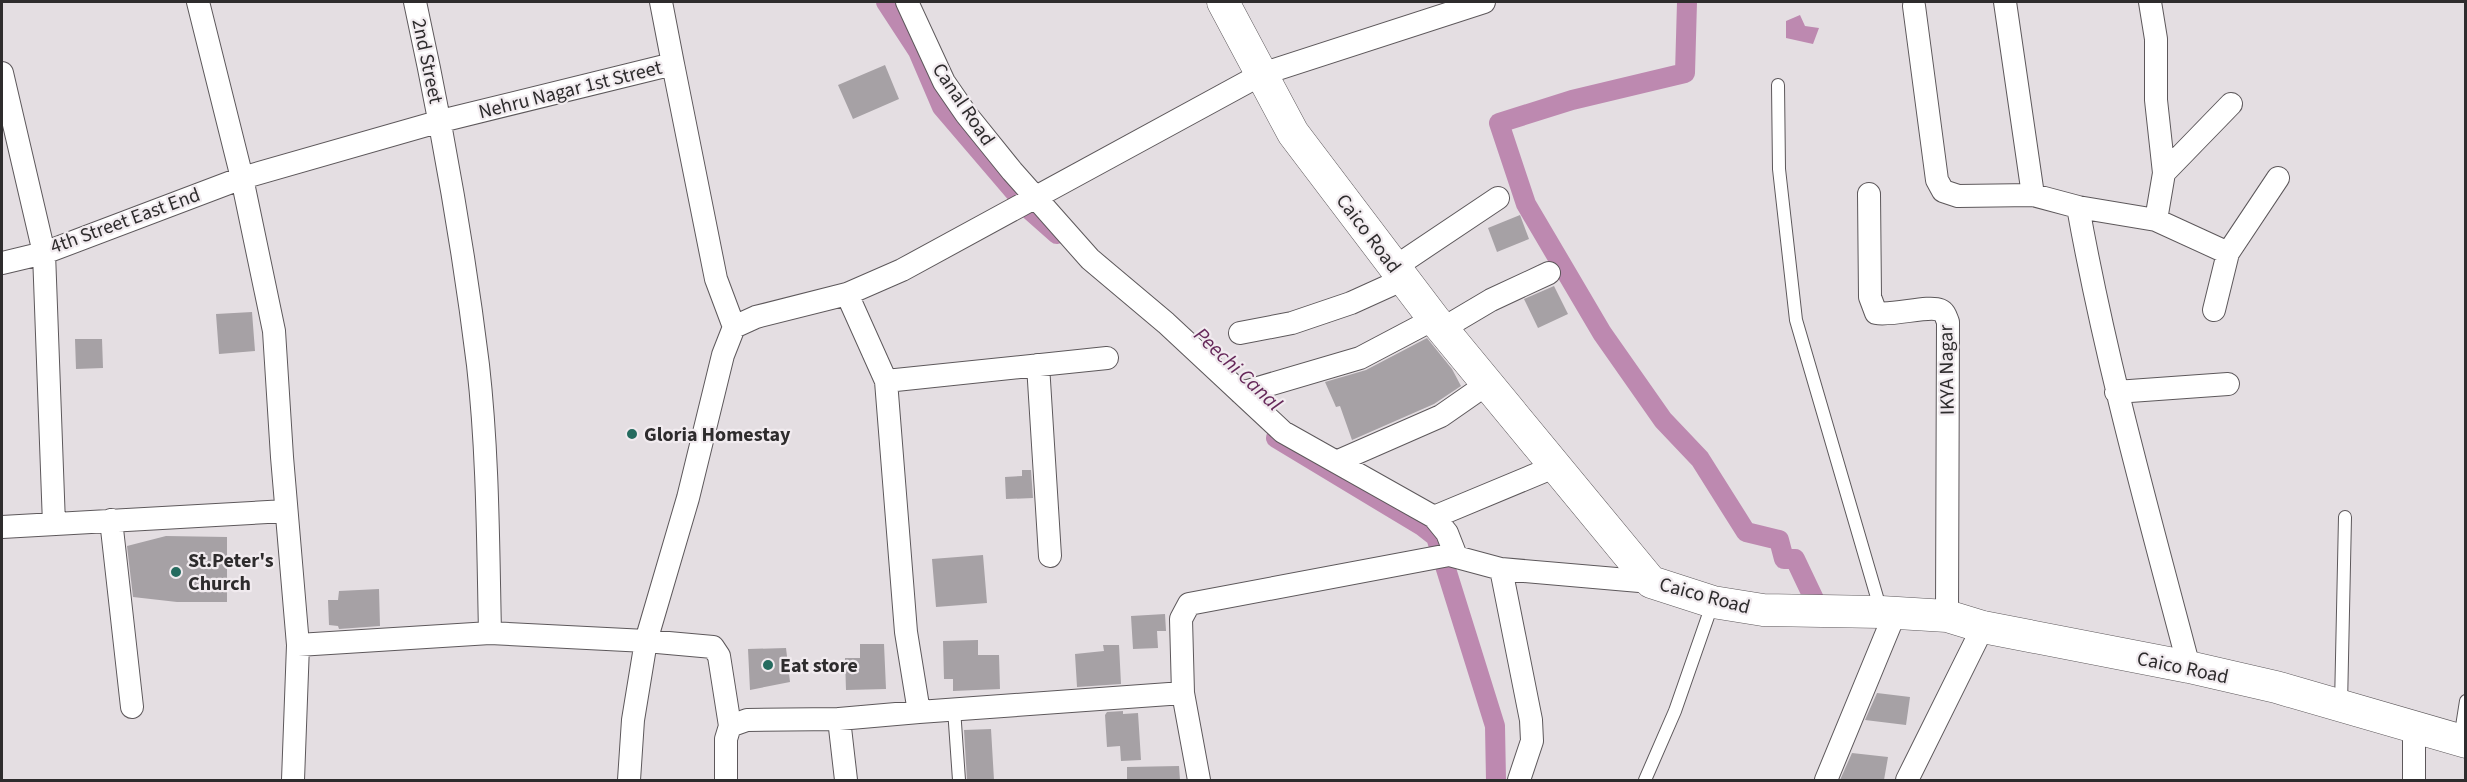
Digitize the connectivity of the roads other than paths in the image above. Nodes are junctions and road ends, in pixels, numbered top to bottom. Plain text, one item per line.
1 (198, 2) edge
2 (415, 2) edge
3 (661, 2) edge
4 (907, 2) edge
5 (1223, 2) edge
6 (1484, 2) edge
7 (2005, 2) edge
8 (2150, 2) edge
9 (1914, 6) dead end
10 (673, 64) junction
11 (2, 73) edge
12 (1262, 74) junction
13 (1778, 86) dead end
14 (2231, 104) dead end
15 (441, 122) junction
16 (2164, 173) junction
17 (242, 178) junction
18 (2278, 178) dead end
19 (1869, 194) dead end
20 (2033, 195) junction
21 (1498, 198) dead end
22 (1026, 202) junction
23 (2078, 207) junction
24 (2156, 220) junction
25 (44, 253) junction
26 (2228, 253) junction
27 (2, 263) edge
28 (1399, 273) junction
29 (1549, 273) dead end
30 (847, 294) junction
31 (2214, 310) dead end
32 (1438, 324) junction
33 (734, 327) junction
34 (1240, 333) dead end
35 (1107, 358) dead end
36 (1038, 366) junction
37 (886, 381) junction
38 (1487, 384) junction
39 (2228, 384) dead end
40 (2116, 392) junction
41 (1241, 393) junction
42 (1336, 462) junction
43 (1554, 467) junction
44 (286, 511) junction
45 (1434, 517) junction
46 (2344, 518) dead end
47 (111, 520) junction
48 (54, 524) junction
49 (2, 527) edge
50 (1050, 556) dead end
51 (1445, 556) junction
52 (1501, 569) junction
53 (1651, 582) junction
54 (1713, 602) junction
55 (1888, 612) junction
56 (1947, 616) junction
57 (1983, 627) junction
58 (490, 633) junction
59 (646, 641) junction
60 (298, 645) junction
61 (2189, 667) junction
62 (1184, 693) junction
63 (2466, 701) edge
64 (2341, 706) junction
65 (132, 707) dead end
66 (954, 709) junction
67 (919, 712) junction
68 (839, 719) junction
69 (730, 726) junction
70 (2414, 729) junction
71 (2462, 742) edge
72 (293, 780) edge
73 (629, 780) edge
74 (726, 780) edge
75 (846, 780) edge
76 (959, 780) edge
77 (1199, 780) edge
78 (1519, 780) edge
79 (1645, 780) edge
80 (1826, 780) edge
81 (1907, 780) edge
82 (2414, 780) edge

1 - 17 street
2 - 15 street, 2nd Street
3 - 10 street, Nehru Nagar 1st Street
4 - 22 street, Canal Road
5 - 12 street, Caico Road
6 - 12 street
7 - 20 street
8 - 16 street
9 - 20 street
10 - 15 street, Nehru Nagar 1st Street
10 - 33 street
11 - 25 street, 4th Street East End
12 - 22 street
12 - 28 street, Caico Road
13 - 55 lane
14 - 16 street
15 - 17 street, Nehru Nagar 1st Street
15 - 58 street, 2nd Street
16 - 24 street
17 - 25 street, 4th Street East End
17 - 44 street
18 - 26 street
19 - 56 street, IKYA Nagar
20 - 23 street
21 - 28 street
22 - 30 street
22 - 41 street, Canal Road
23 - 24 street
23 - 40 street
24 - 26 street
25 - 27 street
25 - 48 street
26 - 31 street
28 - 32 street, Caico Road
28 - 34 street
29 - 32 street
30 - 33 street
30 - 37 street
32 - 38 street, Caico Road
32 - 41 street
33 - 59 street
35 - 36 street
36 - 37 street
36 - 50 street
37 - 67 street
38 - 42 street
38 - 43 street, Caico Road
39 - 40 street
40 - 61 street
41 - 42 street, Canal Road
42 - 45 street, Canal Road
43 - 45 street
43 - 53 street, Caico Road
44 - 47 street
44 - 60 street
45 - 51 street
46 - 64 lane
47 - 48 street
47 - 65 street
48 - 49 street
51 - 52 street
51 - 62 street
52 - 53 street
52 - 78 street
53 - 54 street, Caico Road
54 - 55 street, Caico Road
54 - 79 lane
55 - 56 street, Caico Road
55 - 80 street
56 - 57 street, Caico Road
57 - 61 street, Caico Road
57 - 81 street
58 - 59 street
58 - 60 street
59 - 69 street
59 - 73 street
60 - 72 street
61 - 64 street, Caico Road
62 - 66 street
62 - 77 street
63 - 71 lane
64 - 70 street, Caico Road
66 - 67 street
66 - 76 lane
67 - 68 street
68 - 69 street
68 - 75 street
69 - 74 street
70 - 71 street, Caico Road
70 - 82 street

